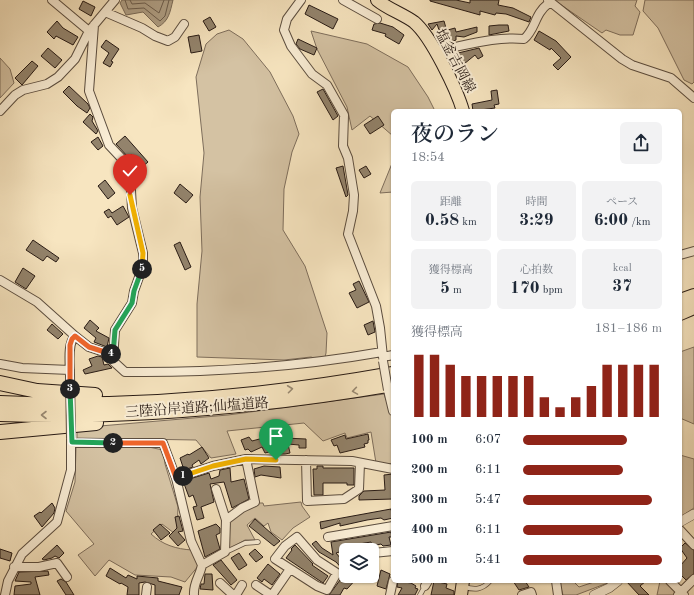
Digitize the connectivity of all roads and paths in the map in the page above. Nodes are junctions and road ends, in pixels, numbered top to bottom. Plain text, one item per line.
1 (52, 0) edge
2 (115, 0) edge
3 (302, 0) edge
4 (343, 0) edge
5 (377, 0) edge
6 (549, 2) edge
7 (106, 12) junction
8 (377, 19) dead end
9 (184, 24) dead end
10 (92, 28) junction
11 (434, 51) junction
12 (694, 98) edge
13 (462, 109) edge
14 (0, 111) edge
15 (694, 250) edge
16 (682, 254) edge
17 (0, 280) edge
18 (694, 296) edge
19 (682, 300) edge
20 (694, 308) edge
21 (682, 312) edge
22 (75, 336) junction
23 (113, 355) junction
24 (383, 356) junction
25 (391, 356) edge
26 (0, 364) edge
27 (70, 372) junction
28 (391, 374) edge
29 (0, 383) edge
30 (390, 387) edge
31 (246, 400) junction
32 (0, 403) edge
33 (0, 414) edge
34 (0, 432) edge
35 (72, 440) junction
36 (246, 459) junction
37 (306, 460) junction
38 (360, 463) junction
39 (391, 470) edge
40 (176, 478) junction
41 (216, 490) dead end
42 (694, 514) edge
43 (226, 520) junction
44 (682, 521) edge
45 (391, 526) edge
46 (682, 532) edge
47 (328, 537) dead end
48 (258, 542) dead end
49 (694, 545) edge
50 (391, 551) edge
51 (225, 552) junction
52 (379, 552) edge
53 (202, 565) junction
54 (14, 567) junction
55 (290, 569) junction
56 (67, 578) dead end
57 (694, 580) edge
58 (220, 583) dead end
59 (393, 583) edge
60 (488, 583) edge
61 (556, 583) edge
62 (615, 583) edge
63 (672, 583) edge
64 (256, 584) dead end
65 (426, 584) edge
66 (242, 585) dead end
67 (462, 588) edge
68 (533, 591) edge
69 (681, 594) edge
70 (5, 595) edge
71 (194, 595) edge
72 (234, 595) edge
73 (272, 595) edge
74 (390, 595) edge
75 (420, 595) edge
76 (522, 595) edge
77 (558, 595) edge
78 (594, 595) edge

1 - 10 street
2 - 7 street
3 - 24 street
4 - 8 street
5 - 11 main road, 塩釜吉岡線
6 - 11 street
6 - 12 street
7 - 9 street
7 - 10 street
10 - 14 street
10 - 23 street
11 - 13 main road, 塩釜吉岡線
15 - 16 street
17 - 22 street
18 - 19 highway
20 - 21 highway
22 - 23 street
22 - 27 street
23 - 24 street
24 - 25 street
24 - 30 street, bridge
26 - 27 street
27 - 35 street, bridge
31 -> 28 highway, 三陸沿岸道路;仙塩道路
29 - 31 highway
30 -> 31 highway, 三陸沿岸道路;仙塩道路
31 - 32 highway, 三陸沿岸道路;仙塩道路
31 -> 33 highway, 三陸沿岸道路;仙塩道路
31 - 34 highway
35 - 40 street
35 - 54 street
36 - 37 street
36 - 40 street
36 - 43 street
37 - 38 street
37 - 38 street
38 - 39 street
40 - 53 street
41 - 43 street
42 - 44 street
43 - 51 street
45 - 47 street
46 - 49 street
48 - 51 lane
50 - 52 street
51 - 53 street
53 - 71 street
54 - 56 street
54 - 70 street
55 - 55 street
55 - 73 street
57 - 69 street
58 - 72 street
59 - 74 street
60 - 67 lane
61 - 77 street
62 - 78 street
63 - 69 street
64 - 73 street
65 - 75 lane
66 - 72 street
68 - 76 street

